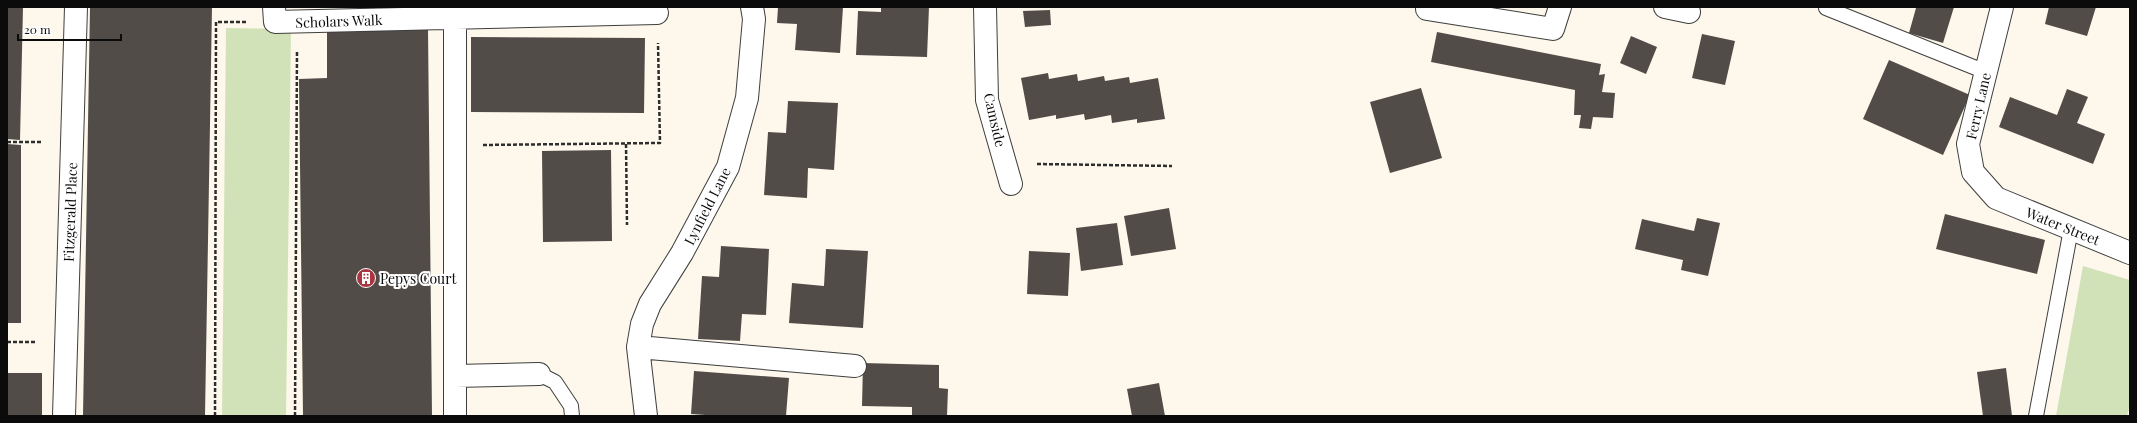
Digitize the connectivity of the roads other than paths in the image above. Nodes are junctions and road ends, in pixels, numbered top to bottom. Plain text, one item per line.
1 (76, 7) edge
2 (752, 7) edge
3 (985, 7) edge
4 (1560, 7) edge
5 (1666, 7) edge
6 (2002, 7) edge
7 (1826, 8) edge
8 (1427, 9) dead end
9 (1689, 12) dead end
10 (419, 13) edge
11 (657, 13) road end
12 (275, 15) edge
13 (455, 17) junction
14 (1986, 72) junction
15 (1008, 174) road end
16 (1996, 198) joint
17 (2071, 229) junction
18 (2130, 253) edge
19 (638, 347) junction
20 (855, 366) dead end
21 (539, 374) joint
22 (455, 376) junction
23 (64, 416) edge
24 (455, 416) edge
25 (572, 416) edge
26 (646, 416) edge
27 (2036, 416) edge

1 - 23 street, Fitzgerald Place
2 - 19 street, Lynfield Lane
3 - 15 street, Camside
4 - 8 street
5 - 9 street
6 - 14 street, Ferry Lane
7 - 14 lane
10 - 12 street, Scholars Walk
10 - 13 street, Scholars Walk
11 - 13 street, Scholars Walk
13 - 22 street
14 - 16 street, Ferry Lane
16 - 17 street, Water Street
17 - 18 street, Water Street
17 - 27 lane
19 - 20 street
19 - 26 street, Lynfield Lane
21 - 22 street
21 - 25 lane
22 - 24 street

